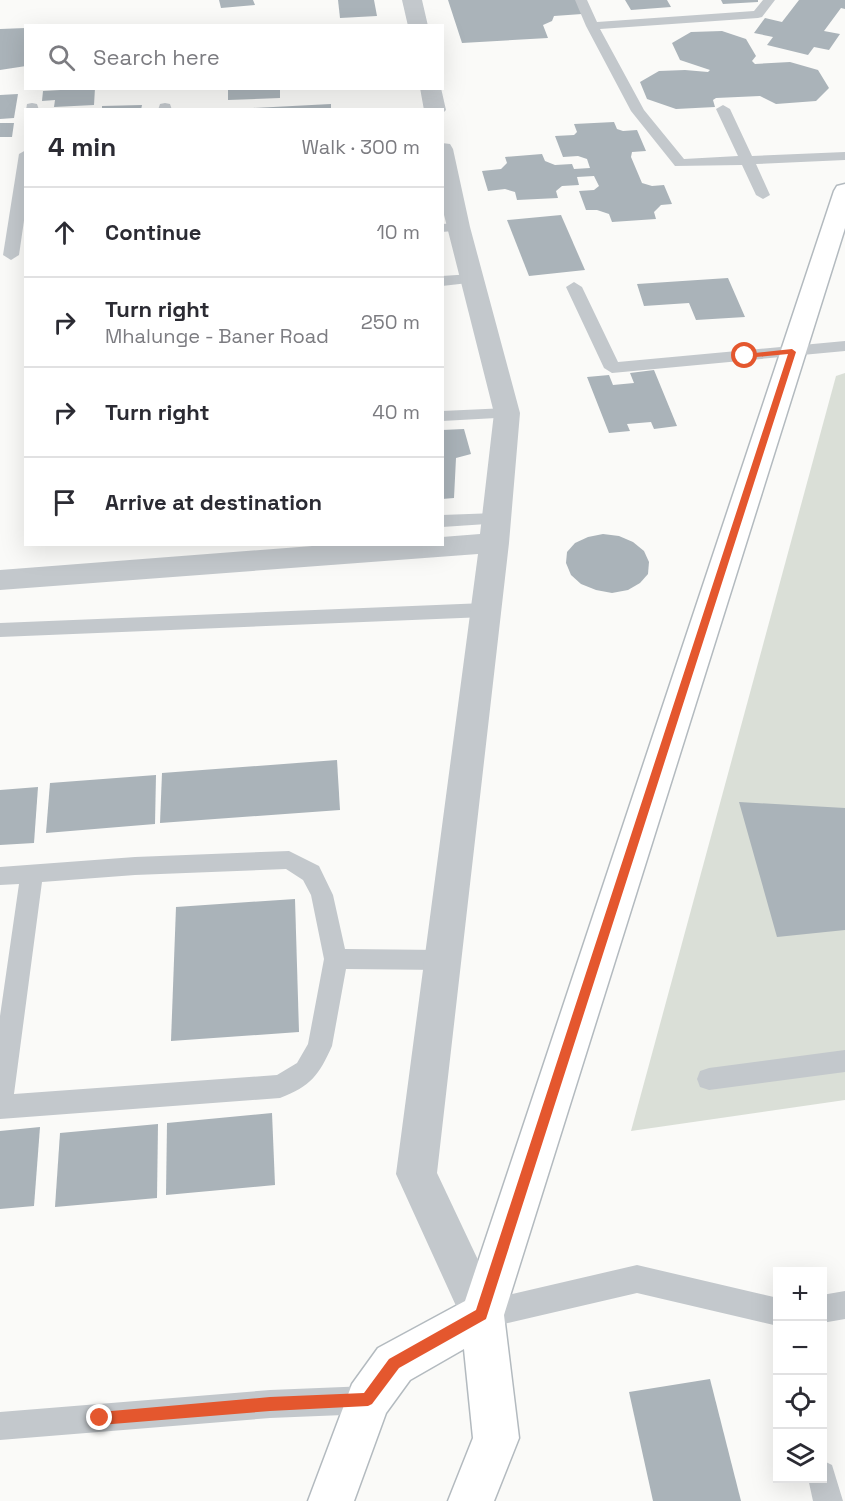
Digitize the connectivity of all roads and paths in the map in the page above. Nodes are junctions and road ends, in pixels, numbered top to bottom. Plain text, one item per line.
1 (412, 0) edge
2 (581, 0) edge
3 (769, 0) edge
4 (418, 24) edge
5 (592, 26) junction
6 (430, 90) edge
7 (435, 108) edge
8 (723, 109) dead end
9 (845, 156) edge
10 (747, 159) junction
11 (24, 168) edge
12 (444, 168) edge
13 (845, 190) edge
14 (763, 195) dead end
15 (450, 227) edge
16 (12, 255) edge
17 (457, 280) edge
18 (574, 287) dead end
19 (845, 346) edge
20 (792, 352) junction
21 (507, 413) junction
22 (444, 416) edge
23 (444, 521) edge
24 (495, 531) junction
25 (444, 536) edge
26 (343, 546) edge
27 (0, 580) edge
28 (485, 610) junction
29 (0, 630) edge
30 (32, 873) junction
31 (0, 876) edge
32 (336, 959) junction
33 (442, 960) junction
34 (845, 1061) edge
35 (709, 1079) dead end
36 (0, 1105) edge
37 (845, 1305) edge
38 (827, 1308) edge
39 (773, 1311) edge
40 (482, 1315) junction
41 (368, 1400) junction
42 (0, 1426) edge
43 (824, 1483) edge
44 (331, 1501) edge
45 (471, 1501) edge
46 (828, 1501) edge

1 - 4 street
2 - 5 lane
3 - 5 lane
5 - 10 lane
6 - 7 street
8 - 10 lane
9 - 10 lane
10 - 14 lane
11 - 16 lane
12 - 15 street
13 - 20 main road
15 - 17 street
17 - 21 street
18 - 20 lane
19 - 20 lane
20 - 40 main road
21 - 22 lane
21 - 24 street
23 - 24 lane
24 - 25 street
24 - 28 street
26 - 27 street
28 - 29 lane
28 - 33 street
30 - 31 lane
30 - 32 lane
30 - 36 lane
32 - 33 lane
32 - 36 lane
33 - 40 street
34 - 35 lane
37 - 38 lane
39 - 40 lane
40 - 41 main road
40 - 45 main road
41 - 42 lane
41 - 44 main road
43 - 46 lane

